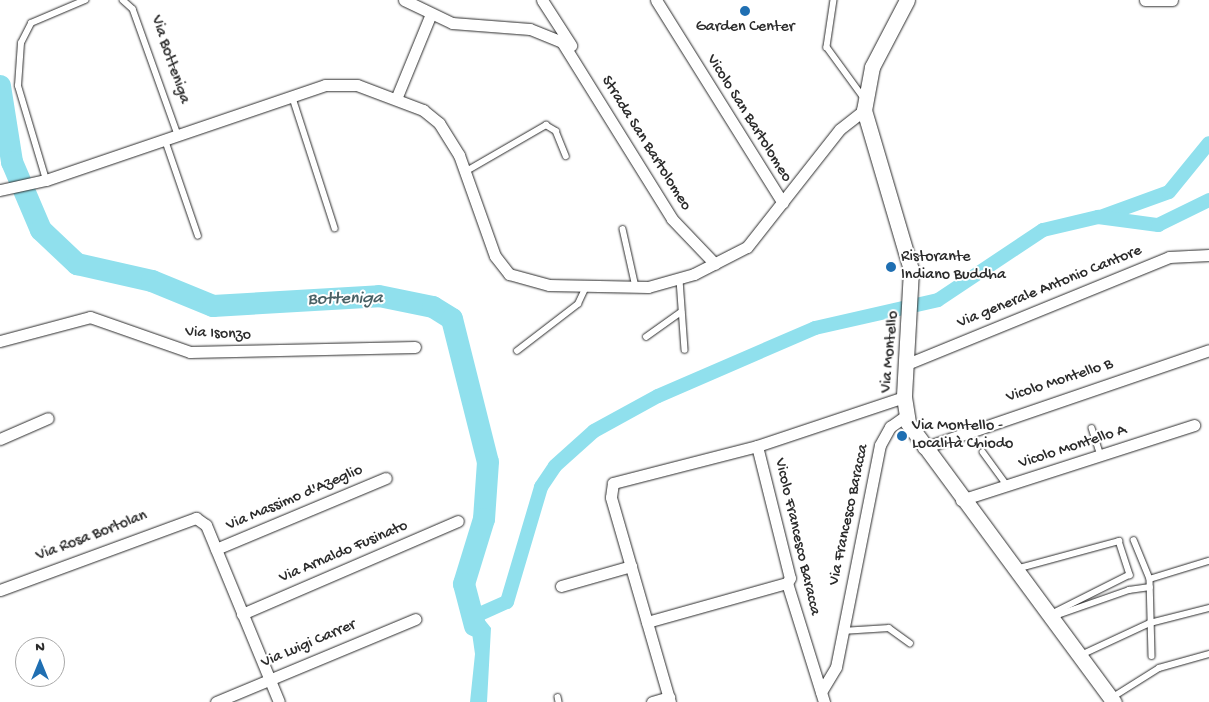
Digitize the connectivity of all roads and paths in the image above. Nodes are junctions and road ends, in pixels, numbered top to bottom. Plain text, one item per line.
1 (85, 0) edge
2 (123, 0) edge
3 (404, 0) edge
4 (542, 0) edge
5 (656, 0) edge
6 (834, 0) edge
7 (907, 0) edge
8 (1145, 0) edge
9 (1172, 0) edge
10 (430, 16) junction
11 (573, 56) junction
12 (292, 95) junction
13 (396, 99) junction
14 (864, 104) junction
15 (178, 134) junction
16 (165, 139) junction
17 (566, 156) dead end
18 (465, 172) junction
19 (44, 180) junction
20 (0, 190) edge
21 (783, 203) junction
22 (335, 228) dead end
23 (622, 229) dead end
24 (198, 235) dead end
25 (1209, 255) edge
26 (715, 264) junction
27 (680, 280) junction
28 (586, 287) junction
29 (636, 287) junction
30 (681, 312) junction
31 (646, 337) dead end
32 (0, 341) edge
33 (415, 347) dead end
34 (685, 350) dead end
35 (1209, 350) edge
36 (517, 351) dead end
37 (907, 364) junction
38 (904, 397) junction
39 (906, 416) junction
40 (48, 418) dead end
41 (1194, 425) dead end
42 (1092, 428) dead end
43 (0, 440) edge
44 (758, 446) junction
45 (923, 448) junction
46 (983, 452) dead end
47 (1101, 456) junction
48 (386, 478) dead end
49 (1008, 486) junction
50 (961, 500) junction
51 (196, 518) joint
52 (458, 521) dead end
53 (1134, 540) dead end
54 (216, 549) junction
55 (1208, 561) dead end
56 (631, 566) junction
57 (1014, 570) junction
58 (1150, 578) junction
59 (787, 583) junction
60 (562, 586) dead end
61 (1150, 587) junction
62 (0, 590) edge
63 (1209, 608) edge
64 (242, 614) junction
65 (1049, 617) junction
66 (415, 619) dead end
67 (647, 622) junction
68 (1150, 623) junction
69 (842, 632) junction
70 (910, 643) dead end
71 (1209, 654) edge
72 (1079, 656) junction
73 (1152, 656) dead end
74 (270, 680) junction
75 (823, 697) edge
76 (669, 700) edge
77 (1112, 700) edge
78 (216, 702) edge
79 (279, 702) edge
80 (652, 702) edge

1 - 19 lane
2 - 15 lane, Via Botteniga
3 - 10 street, Strada San Bartolomeo
4 - 11 street
5 - 21 street, Vicolo San Bartolomeo
6 - 14 lane
7 - 14 street
8 - 9 street
10 - 11 street, Strada San Bartolomeo
10 - 13 street
11 - 26 street, Strada San Bartolomeo
12 - 13 street
12 - 15 street
12 - 22 lane
13 - 18 street
14 - 21 street
14 - 37 street, Via Montello
15 - 16 street
16 - 19 street
16 - 24 lane
17 - 18 lane
18 - 28 street
19 - 20 street
21 - 26 street
23 - 29 lane
25 - 37 street, Via generale Antonio Cantore
26 - 27 street
27 - 29 street
27 - 30 lane
28 - 29 street
28 - 36 lane
30 - 31 lane
30 - 34 lane
32 - 33 street, Via Isonzo
35 - 45 street, Vicolo Montello B
37 - 38 street, Via Montello
38 - 39 street, Via Montello
38 - 44 street
39 - 45 street, Via Montello
39 - 69 street, Via Francesco Baracca
40 - 43 street
41 - 47 street, Vicolo Montello A
42 - 47 lane
44 - 56 street
44 - 59 street, Vicolo Francesco Baracca
45 - 50 street, Via Montello
46 - 49 lane
47 - 49 street, Vicolo Montello A
48 - 54 street, Via Massimo d'Azeglio
49 - 50 street, Vicolo Montello A
50 - 57 street, Via Montello
51 - 54 street, Via Massimo d'Azeglio
51 - 62 street, Via Rosa Bortolan
52 - 64 street, Via Arnaldo Fusinato
53 - 58 lane
54 - 64 street, Via Massimo d'Azeglio
55 - 58 lane
56 - 60 street
56 - 67 street
57 - 65 street, Via Montello
57 - 65 lane
58 - 61 lane
59 - 67 street
59 - 75 street, Vicolo Francesco Baracca
61 - 65 lane
61 - 68 lane
63 - 68 lane
64 - 74 street, Via Massimo d'Azeglio
65 - 72 street, Via Montello
66 - 74 street, Via Luigi Carrer
67 - 76 street
68 - 72 lane
68 - 73 lane
69 - 70 lane
69 - 75 street, Via Francesco Baracca
71 - 77 lane, Via Montello
72 - 77 street, Via Montello
74 - 78 street, Via Luigi Carrer
74 - 79 street, Via Massimo d'Azeglio
76 - 80 street

